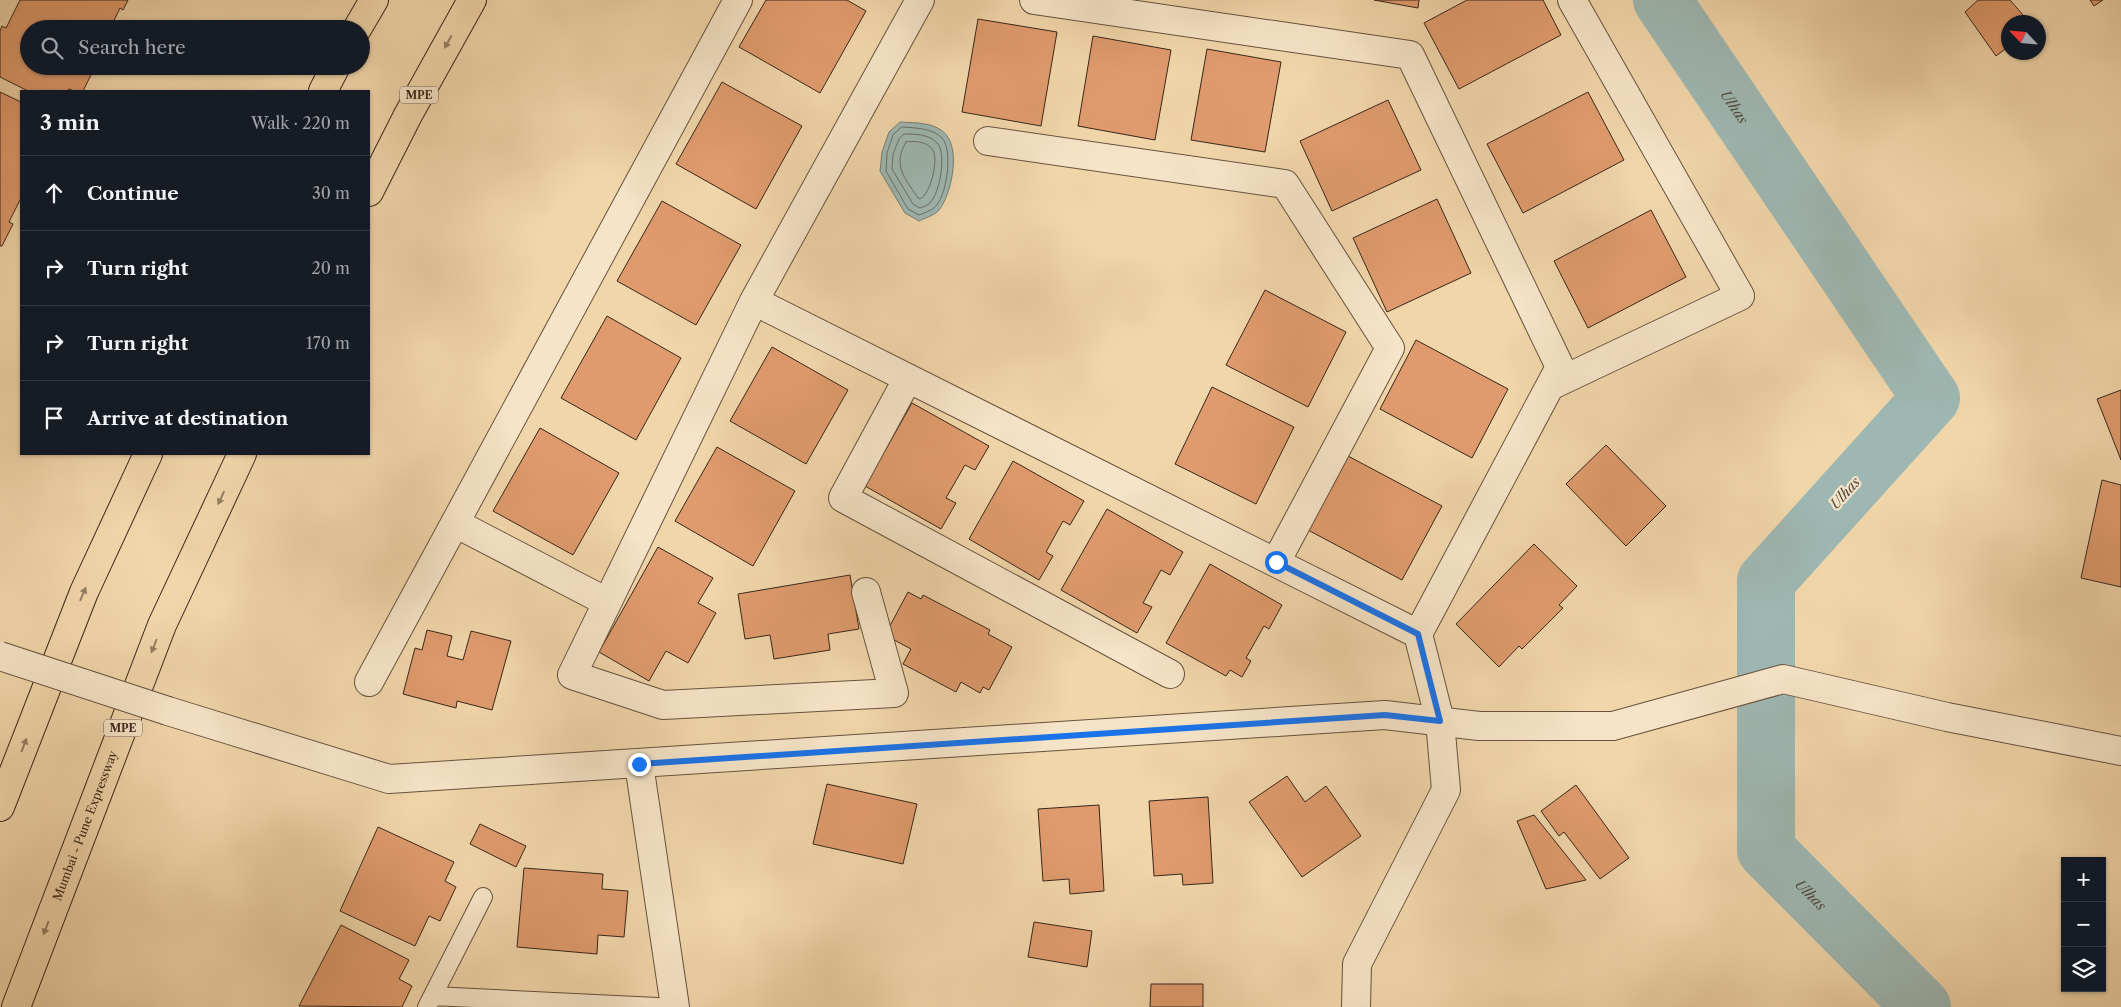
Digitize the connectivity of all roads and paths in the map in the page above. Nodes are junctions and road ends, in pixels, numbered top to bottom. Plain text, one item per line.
1 (374, 0) edge
2 (472, 0) edge
3 (738, 0) edge
4 (920, 0) edge
5 (1034, 0) edge
6 (1572, 0) edge
7 (362, 20) edge
8 (331, 75) edge
9 (324, 90) edge
10 (988, 141) dead end
11 (370, 190) edge
12 (754, 301) junction
13 (908, 378) junction
14 (1550, 386) junction
15 (148, 455) edge
16 (242, 455) edge
17 (454, 523) junction
18 (1276, 562) junction
19 (866, 592) dead end
20 (607, 602) junction
21 (1418, 634) junction
22 (0, 656) edge
23 (1170, 674) dead end
24 (368, 682) dead end
25 (1440, 721) junction
26 (2121, 751) edge
27 (639, 764) junction
28 (0, 807) edge
29 (483, 897) dead end
30 (430, 1001) edge
31 (16, 1007) edge
32 (657, 1007) edge
33 (675, 1007) edge
34 (1356, 1007) edge

1 - 7 highway
2 -> 11 highway, MPE
3 - 17 street
4 - 12 street
5 - 14 street
6 - 14 street
8 - 9 highway
10 - 18 street
12 - 13 street
12 - 20 street
13 - 18 street
13 - 23 street
14 - 21 street
28 -> 15 highway
16 -> 31 highway, Mumbai - Pune Expressway / MPE
17 - 20 street
17 - 24 street
18 - 21 street
19 - 20 street
21 - 25 street
22 - 27 street, bridge
25 - 26 street
25 - 27 street
25 - 34 street
27 - 33 street
29 - 30 lane
30 - 32 lane

